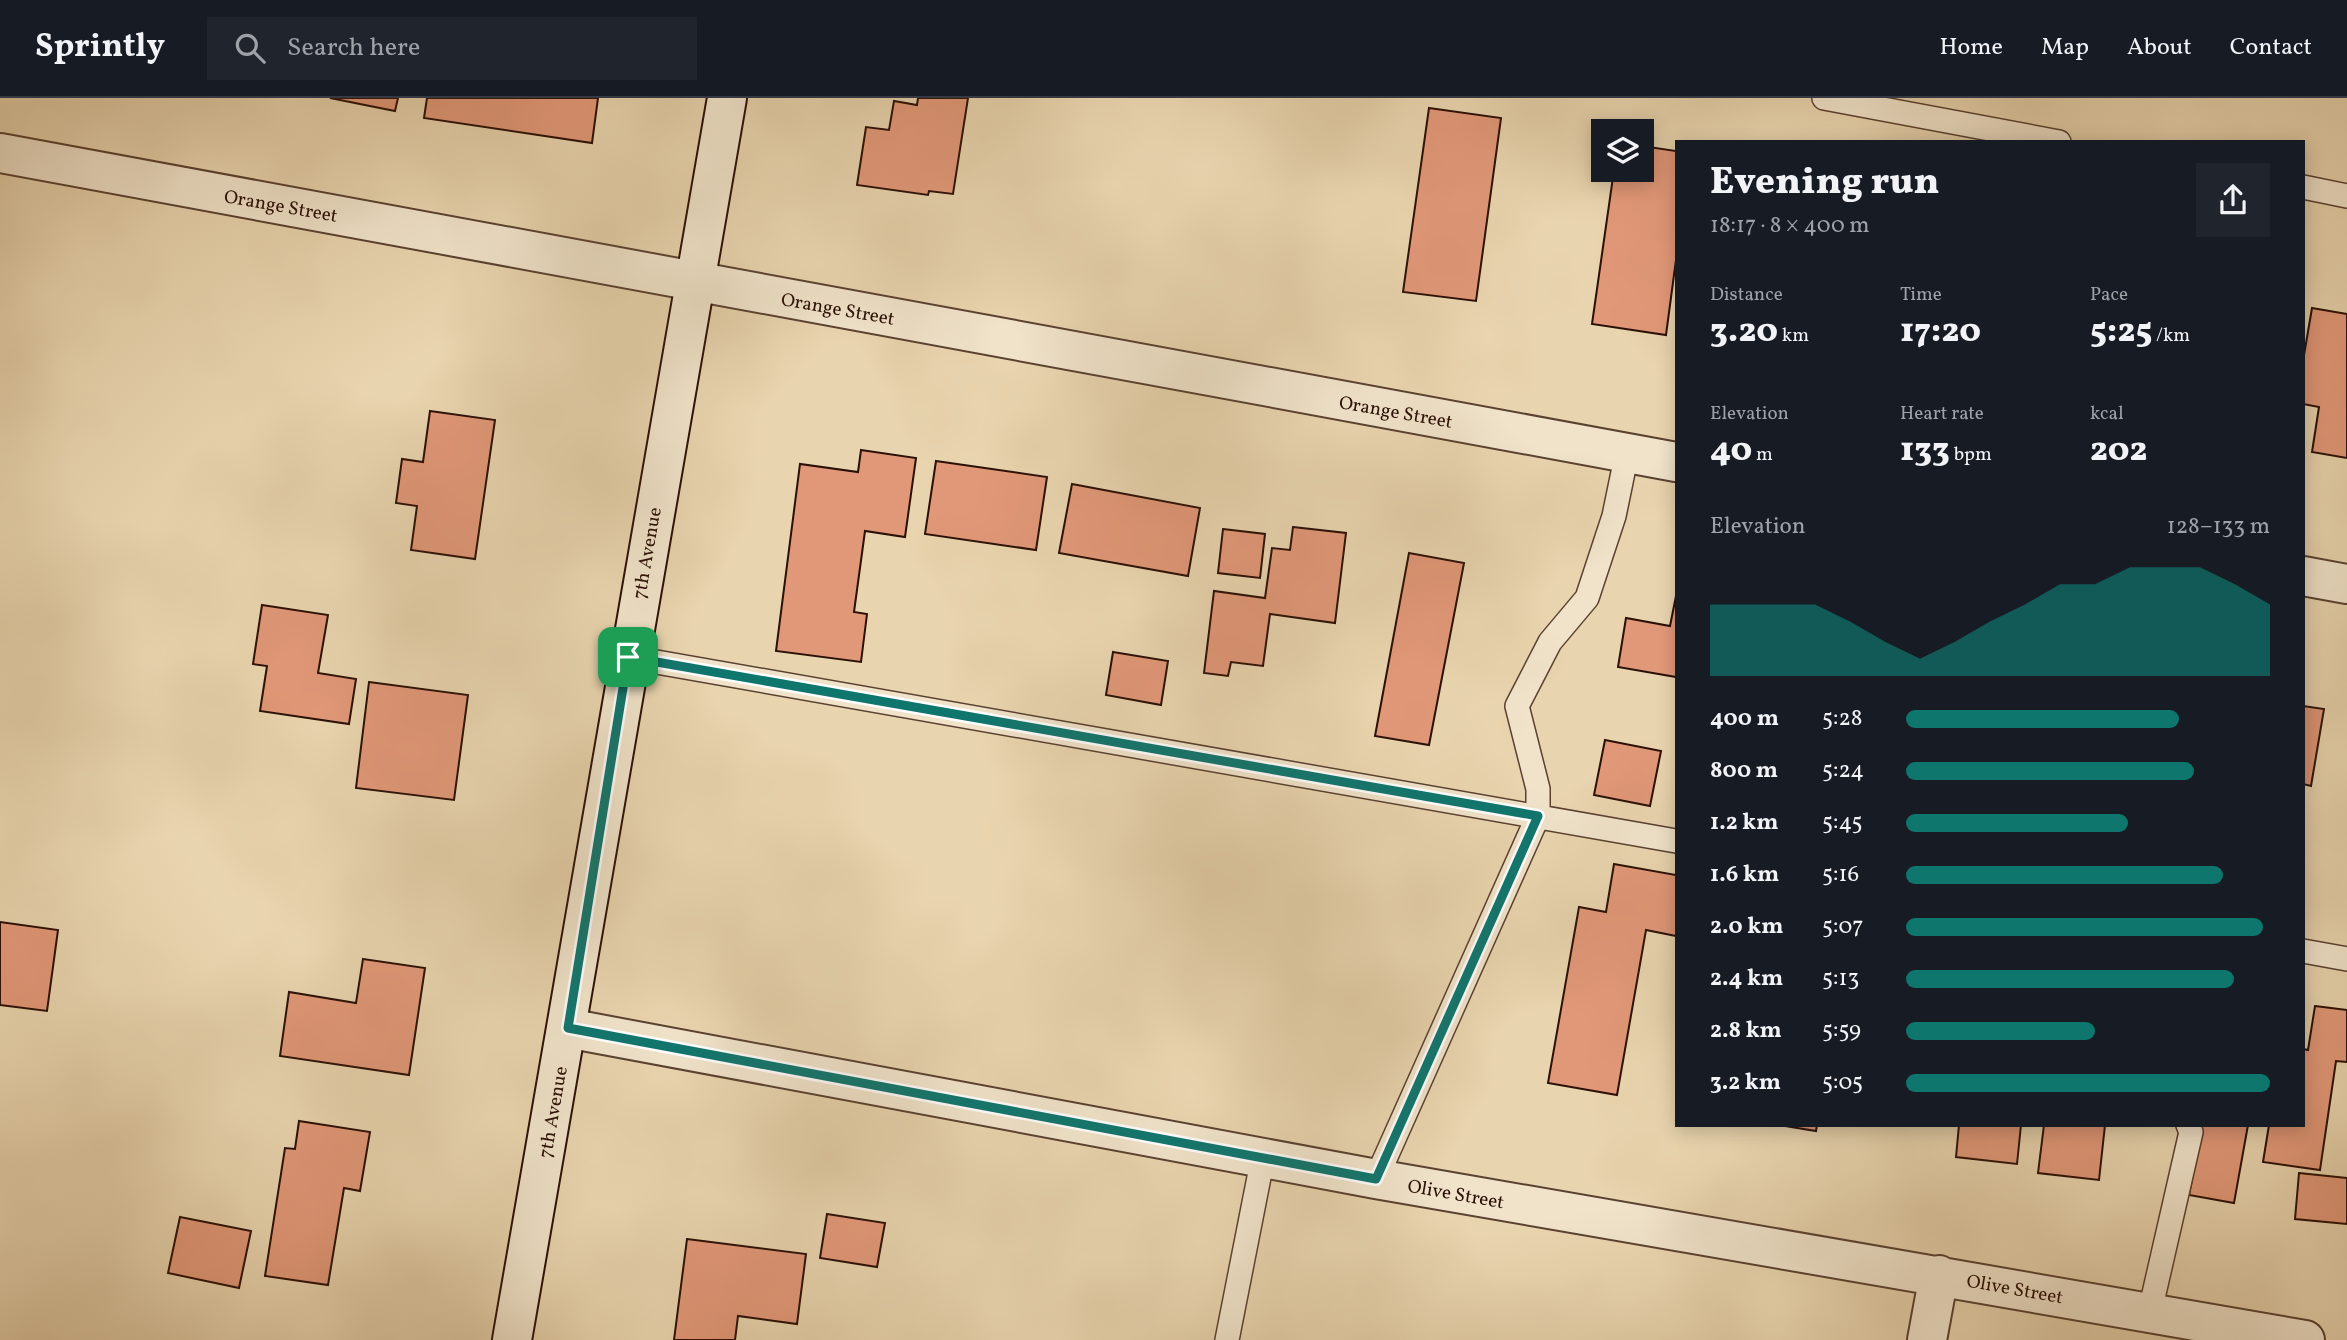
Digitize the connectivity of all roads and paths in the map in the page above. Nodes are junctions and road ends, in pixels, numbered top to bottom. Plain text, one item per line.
1 (727, 98) edge
2 (1824, 98) edge
3 (2048, 140) edge
4 (0, 153) edge
5 (2305, 187) edge
6 (2347, 195) edge
7 (694, 282) junction
8 (1627, 453) junction
9 (1675, 462) edge
10 (2305, 576) edge
11 (2347, 584) edge
12 (628, 657) junction
13 (1538, 816) junction
14 (1675, 841) edge
15 (2305, 951) edge
16 (2347, 959) edge
17 (568, 1028) junction
18 (2189, 1127) edge
19 (1262, 1157) junction
20 (1376, 1179) junction
21 (1939, 1275) junction
22 (2150, 1311) junction
23 (512, 1340) edge
24 (1227, 1340) edge
25 (1927, 1340) edge
26 (2305, 1340) edge

1 - 7 street, 7th Avenue
2 - 3 lane
4 - 7 street, Orange Street
5 - 6 lane
7 - 8 street, Orange Street
7 - 12 street, 7th Avenue
8 - 9 street, Orange Street
8 - 13 lane
10 - 11 street
12 - 13 lane
12 - 17 street, 7th Avenue
13 - 14 lane
13 - 20 lane
15 - 16 lane
17 - 19 street, Olive Street
17 - 23 street, 7th Avenue
18 - 22 lane
19 - 20 street, Olive Street
19 - 24 lane
20 - 21 street, Olive Street
21 - 22 street, Olive Street
21 - 25 street
22 - 26 street, Olive Street

